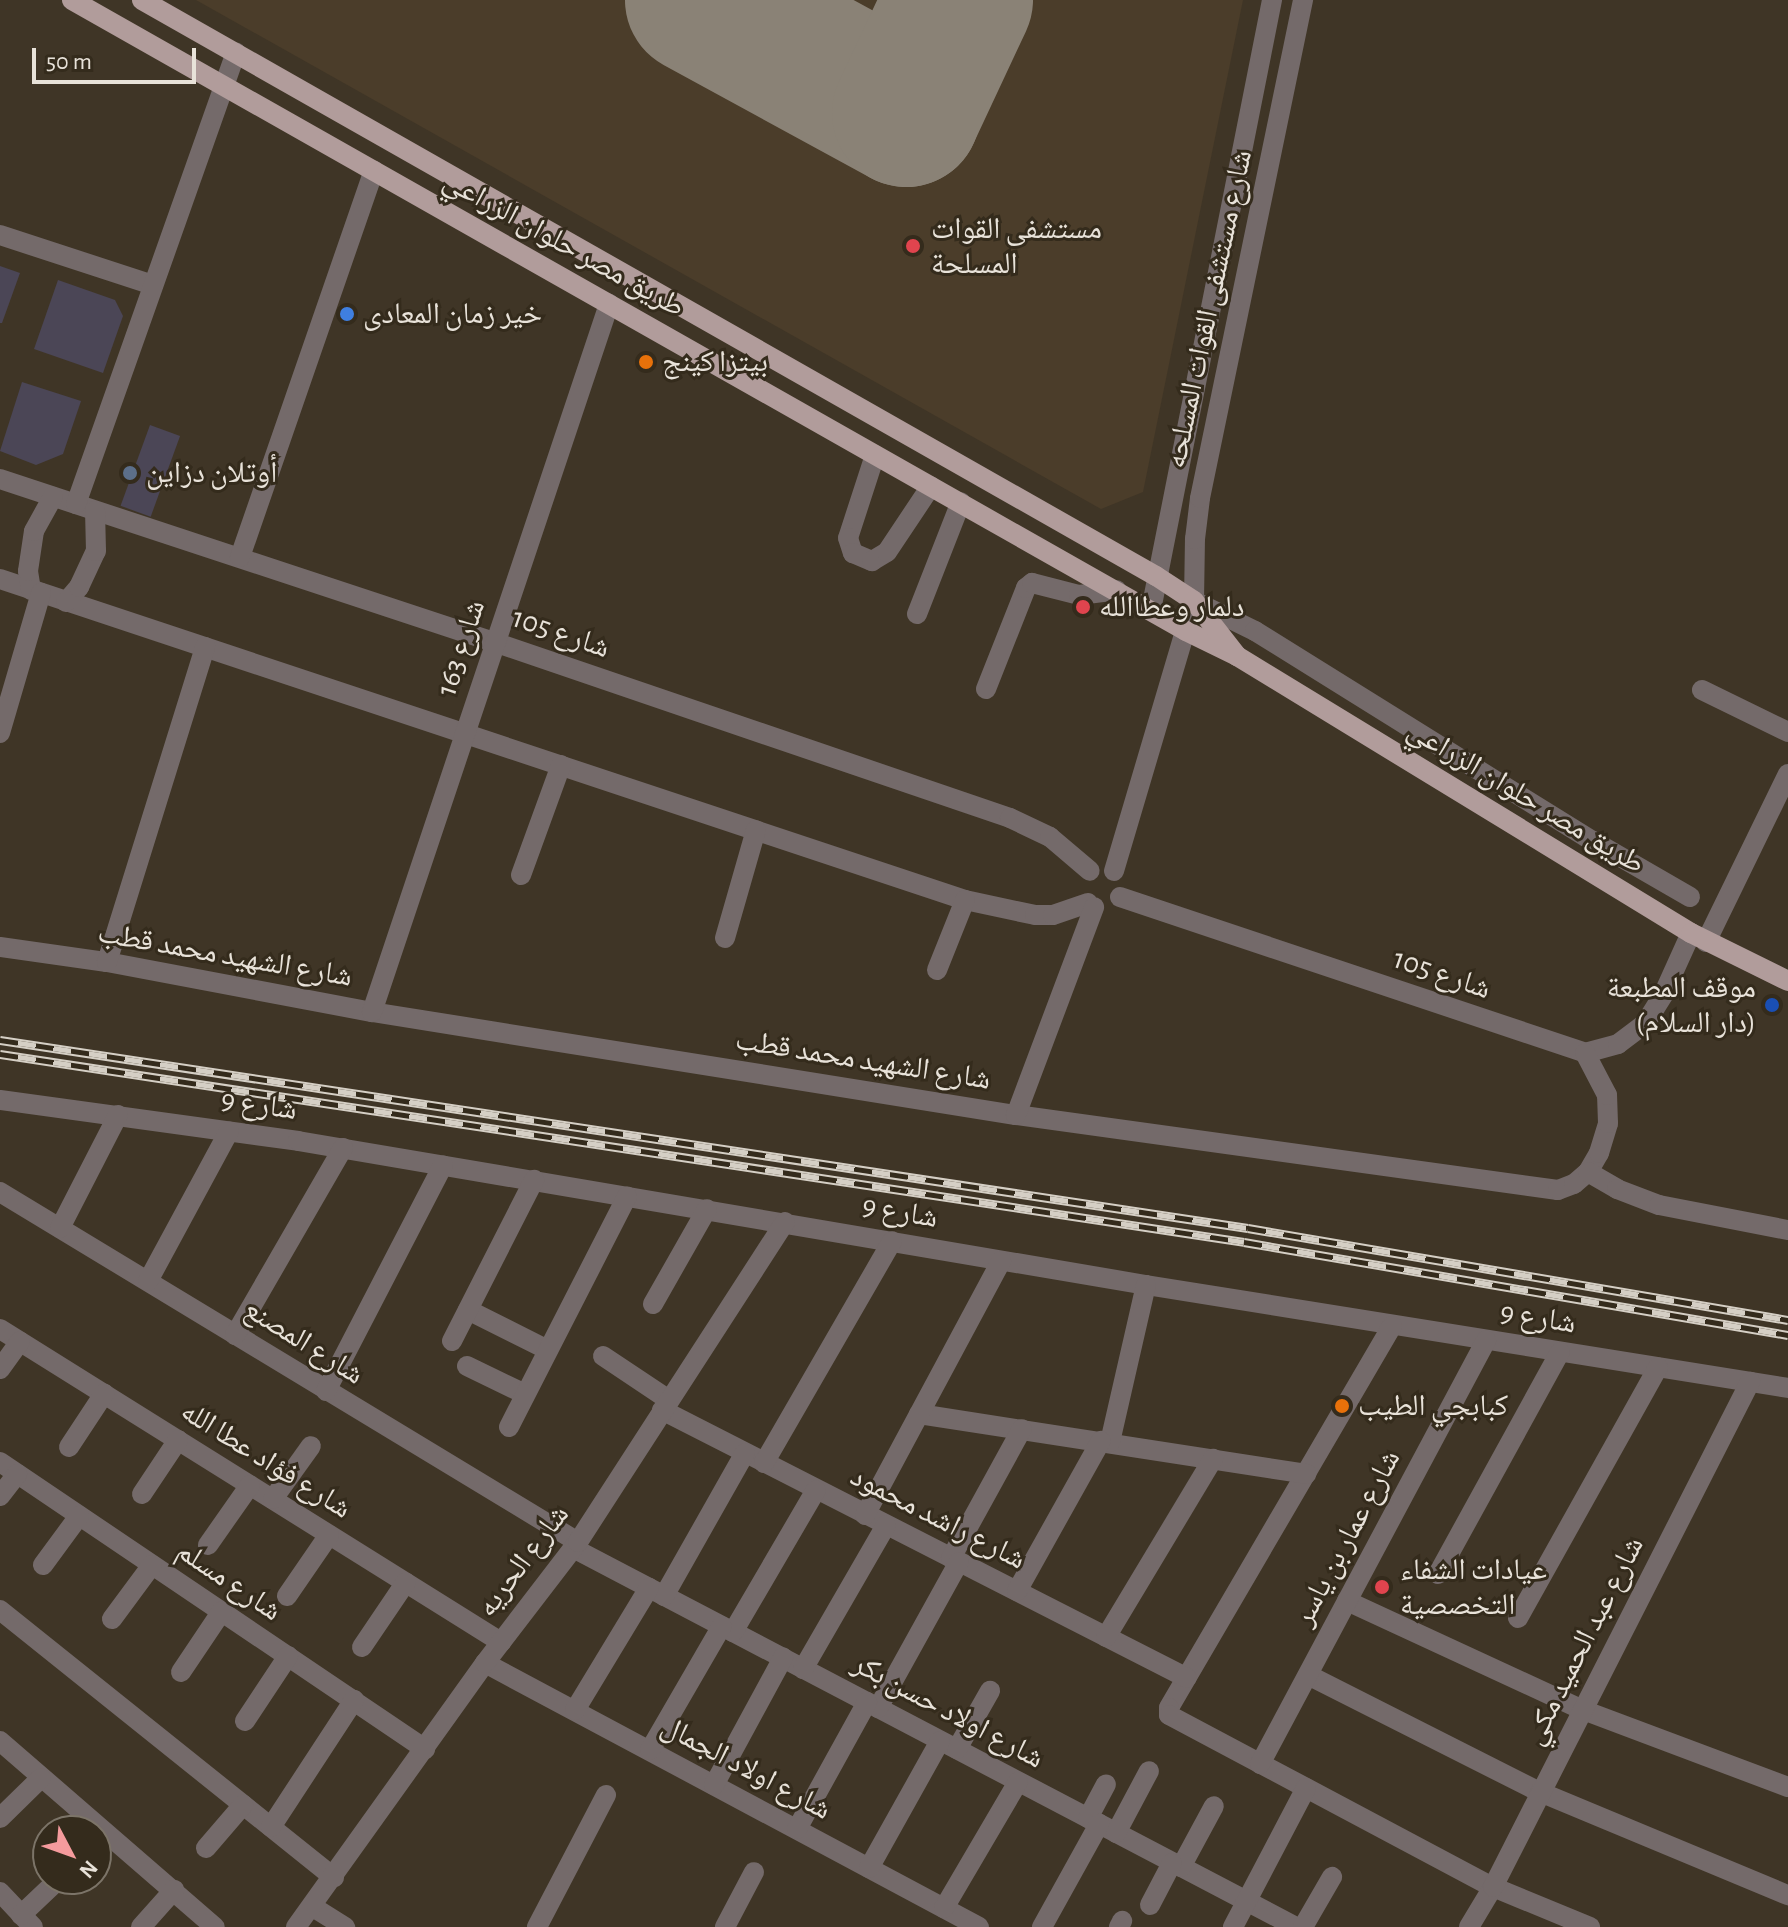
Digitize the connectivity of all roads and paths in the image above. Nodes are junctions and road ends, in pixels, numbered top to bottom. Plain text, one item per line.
1 (72, 0) edge
2 (142, 0) edge
3 (1272, 0) edge
4 (1303, 0) edge
5 (236, 53) junction
6 (224, 84) junction
7 (374, 171) junction
8 (0, 235) edge
9 (153, 285) junction
10 (609, 304) junction
11 (885, 422) junction
12 (875, 455) junction
13 (948, 458) junction
14 (0, 479) edge
15 (931, 486) junction
16 (53, 497) junction
17 (961, 502) junction
18 (85, 508) junction
19 (240, 557) junction
20 (1156, 576) junction
21 (0, 579) edge
22 (1117, 590) junction
23 (36, 592) junction
24 (1194, 601) junction
25 (66, 602) junction
26 (1151, 610) junction
27 (917, 614) dead end
28 (1186, 631) junction
29 (494, 642) junction
30 (205, 647) junction
31 (1237, 656) junction
32 (986, 689) dead end
33 (1702, 690) dead end
34 (1788, 732) edge
35 (0, 733) edge
36 (464, 733) junction
37 (561, 765) junction
38 (1788, 774) edge
39 (756, 830) junction
40 (1090, 871) junction
41 (1114, 871) junction
42 (521, 875) dead end
43 (1120, 897) junction
44 (1690, 897) dead end
45 (965, 900) junction
46 (1091, 905) junction
47 (725, 938) dead end
48 (1699, 938) junction
49 (0, 947) edge
50 (107, 962) junction
51 (937, 970) dead end
52 (1788, 981) edge
53 (372, 1012) junction
54 (1585, 1053) junction
55 (0, 1100) edge
56 (118, 1115) junction
57 (1016, 1115) junction
58 (229, 1131) junction
59 (343, 1148) junction
60 (443, 1165) junction
61 (1588, 1172) junction
62 (534, 1180) junction
63 (0, 1192) edge
64 (627, 1196) junction
65 (707, 1209) junction
66 (785, 1222) junction
67 (60, 1228) junction
68 (1788, 1230) edge
69 (892, 1241) junction
70 (1001, 1261) junction
71 (148, 1281) junction
72 (1146, 1285) junction
73 (653, 1304) dead end
74 (468, 1310) junction
75 (1392, 1326) junction
76 (0, 1329) edge
77 (235, 1335) junction
78 (20, 1341) junction
79 (452, 1341) dead end
80 (1486, 1341) junction
81 (548, 1350) junction
82 (1560, 1352) junction
83 (603, 1356) dead end
84 (467, 1366) dead end
85 (1658, 1367) junction
86 (0, 1369) edge
87 (1750, 1382) junction
88 (1788, 1388) edge
89 (326, 1391) junction
90 (104, 1394) junction
91 (525, 1394) junction
92 (666, 1405) junction
93 (919, 1414) junction
94 (509, 1427) dead end
95 (1022, 1429) junction
96 (178, 1440) junction
97 (1105, 1442) junction
98 (311, 1446) dead end
99 (69, 1447) dead end
100 (745, 1453) junction
101 (1213, 1459) junction
102 (764, 1463) junction
103 (8, 1468) edge
104 (1306, 1474) junction
105 (250, 1485) junction
106 (816, 1490) junction
107 (142, 1494) dead end
108 (0, 1496) edge
109 (273, 1499) junction
110 (865, 1515) junction
111 (79, 1516) junction
112 (886, 1525) junction
113 (329, 1535) junction
114 (208, 1545) dead end
115 (576, 1545) junction
116 (955, 1560) junction
117 (43, 1565) dead end
118 (152, 1565) junction
119 (1438, 1574) dead end
120 (406, 1582) junction
121 (1017, 1591) junction
122 (657, 1592) junction
123 (287, 1596) dead end
124 (1347, 1601) junction
125 (0, 1610) edge
126 (222, 1611) junction
127 (1518, 1618) dead end
128 (112, 1619) dead end
129 (728, 1629) junction
130 (1106, 1637) junction
131 (501, 1642) junction
132 (362, 1647) dead end
133 (288, 1656) junction
134 (783, 1658) junction
135 (485, 1663) junction
136 (803, 1669) junction
137 (181, 1672) dead end
138 (1308, 1675) junction
139 (1187, 1678) junction
140 (990, 1691) dead end
141 (354, 1700) junction
142 (872, 1705) junction
143 (575, 1710) junction
144 (1583, 1710) junction
145 (245, 1721) dead end
146 (0, 1741) edge
147 (948, 1745) junction
148 (425, 1749) junction
149 (650, 1750) junction
150 (1260, 1764) junction
151 (1149, 1771) dead end
152 (41, 1778) junction
153 (1018, 1782) junction
154 (1106, 1784) dead end
155 (714, 1785) junction
156 (1788, 1787) edge
157 (1306, 1788) junction
158 (1540, 1792) junction
159 (606, 1795) dead end
160 (243, 1805) junction
161 (1214, 1806) dead end
162 (78, 1815) edge
163 (0, 1818) edge
164 (1101, 1825) junction
165 (271, 1827) junction
166 (797, 1829) junction
167 (112, 1846) edge
168 (206, 1848) dead end
169 (1177, 1865) junction
170 (869, 1868) junction
171 (754, 1872) dead end
172 (1332, 1877) dead end
173 (334, 1878) junction
174 (1493, 1887) junction
175 (174, 1890) junction
176 (0, 1892) edge
177 (47, 1895) edge
178 (1788, 1895) edge
179 (1245, 1901) junction
180 (1150, 1905) dead end
181 (313, 1907) junction
182 (944, 1908) junction
183 (27, 1921) edge
184 (141, 1927) edge
185 (215, 1927) edge
186 (296, 1927) edge
187 (345, 1927) edge
188 (537, 1927) edge
189 (725, 1927) edge
190 (979, 1927) edge
191 (1042, 1927) edge
192 (1233, 1927) edge
193 (1296, 1927) edge
194 (1303, 1927) edge
195 (1469, 1927) edge
196 (1590, 1927) edge

1 - 6 main road, طريق مصر حلوان الزراعي
2 - 5 main road, طريق مصر حلوان الزراعي
3 - 20 street, شارع مستشفى القوات المسلحه
4 - 24 street, شارع مستشفى القوات المسلحه
5 - 6 street
5 - 11 main road, طريق مصر حلوان الزراعي
6 - 7 main road, طريق مصر حلوان الزراعي
6 - 9 street
7 - 10 main road, طريق مصر حلوان الزراعي
7 - 19 street
8 - 9 street
9 - 18 street
10 - 12 main road, طريق مصر حلوان الزراعي
10 - 29 street, شارع 163
11 - 12 main road
11 - 13 main road, طريق مصر حلوان الزراعي
12 - 15 main road, طريق مصر حلوان الزراعي
12 - 15 street
13 - 15 main road
13 - 20 main road, طريق مصر حلوان الزراعي
14 - 16 street, شارع 105
15 - 17 main road, طريق مصر حلوان الزراعي
16 - 18 street, شارع 105
16 - 23 street
17 - 22 main road, طريق مصر حلوان الزراعي
17 - 27 street
18 - 19 street, شارع 105
18 - 25 street
19 - 29 street, شارع 105
20 - 24 main road, طريق مصر حلوان الزراعي
20 - 26 street, شارع مستشفى القوات المسلحه
21 - 23 street
22 - 26 main road, طريق مصر حلوان الزراعي
22 - 32 street
23 - 25 street
23 - 35 street
24 - 28 street, شارع مستشفى القوات المسلحه
24 - 31 main road, طريق مصر حلوان الزراعي
24 - 44 street
25 - 30 street
26 - 28 main road, طريق مصر حلوان الزراعي
28 - 31 main road, طريق مصر حلوان الزراعي
28 - 41 street, شارع مستشفى القوات المسلحه
29 - 36 street, شارع 163
29 - 40 street, شارع 105
30 - 36 street
30 - 50 street
31 - 48 main road, طريق مصر حلوان الزراعي
33 - 34 street
36 - 37 street
36 - 53 street, شارع 163
37 - 39 street
37 - 42 street
38 - 48 street
39 - 45 street
39 - 47 street
40 - 41 street
40 - 46 street
41 - 43 street
43 - 46 street
43 - 54 street, شارع 105
45 - 46 street
45 - 51 street
46 - 57 street
48 - 52 main road, طريق مصر حلوان الزراعي
48 - 54 street
49 - 50 street, شارع الشهيد محمد قطب
50 - 53 street, شارع الشهيد محمد قطب
53 - 57 street, شارع الشهيد محمد قطب
54 - 61 street
55 - 56 street, شارع 9
56 - 58 street, شارع 9
56 - 67 street
57 - 61 street, شارع الشهيد محمد قطب
58 - 59 street, شارع 9
58 - 71 street
59 - 60 street, شارع 9
59 - 77 street
60 - 62 street, شارع 9
60 - 89 street
61 - 68 street
62 - 64 street, شارع 9
62 - 74 street
63 - 67 street, شارع المصنع
64 - 65 street, شارع 9
64 - 81 street
65 - 66 street, شارع 9
65 - 73 street
66 - 69 street, شارع 9
66 - 92 street, شارع الحريه
67 - 71 street, شارع المصنع
69 - 70 street, شارع 9
69 - 102 street
70 - 72 street, شارع 9
70 - 93 street
71 - 77 street, شارع المصنع
72 - 75 street, شارع 9
72 - 97 street
74 - 79 street
74 - 81 street
75 - 80 street, شارع 9
75 - 104 street
76 - 78 street, شارع فؤاد عطا الله
77 - 89 street, شارع المصنع
78 - 86 street
78 - 90 street, شارع فؤاد عطا الله
80 - 82 street, شارع 9
80 - 124 street, شارع عمار بن ياسر
81 - 91 street
82 - 85 street, شارع 9
82 - 119 street
83 - 92 street, شارع راشد محمود
84 - 91 street
85 - 87 street, شارع 9
85 - 127 street
87 - 88 street, شارع 9
87 - 144 street, شارع عبد الحميد مكي
89 - 115 street, شارع المصنع
90 - 96 street, شارع فؤاد عطا الله
90 - 99 street
91 - 94 street
92 - 100 street, شارع راشد محمود
92 - 115 street, شارع الحريه
93 - 95 street
93 - 110 street
95 - 97 street
95 - 116 street
96 - 105 street, شارع فؤاد عطا الله
96 - 107 street
97 - 101 street
97 - 121 street
98 - 109 street
100 - 102 street, شارع راشد محمود
100 - 122 street
101 - 104 street
101 - 130 street
102 - 106 street, شارع راشد محمود
103 - 108 street
103 - 111 street, شارع مسلم
104 - 139 street
105 - 109 street, شارع فؤاد عطا الله
105 - 114 street
106 - 110 street, شارع راشد محمود
106 - 129 street
109 - 113 street, شارع فؤاد عطا الله
110 - 112 street, شارع راشد محمود
111 - 117 street
111 - 118 street, شارع مسلم
112 - 116 street, شارع راشد محمود
112 - 136 street
113 - 120 street, شارع فؤاد عطا الله
113 - 123 street
115 - 122 street, شارع اولاد حسن بكر
115 - 131 street, شارع الحريه
116 - 121 street, شارع راشد محمود
116 - 142 street
118 - 126 street, شارع مسلم
118 - 128 street
120 - 131 street, شارع فؤاد عطا الله
120 - 132 street
121 - 130 street, شارع راشد محمود
122 - 129 street, شارع اولاد حسن بكر
122 - 143 street
124 - 138 street, شارع عمار بن ياسر
124 - 144 street
125 - 160 street
126 - 133 street, شارع مسلم
126 - 137 street
129 - 134 street, شارع اولاد حسن بكر
129 - 149 street
130 - 139 street, شارع راشد محمود
131 - 135 street, شارع الحريه
133 - 141 street, شارع مسلم
133 - 145 street
134 - 136 street, شارع اولاد حسن بكر
134 - 155 street
135 - 143 street, شارع اولاد الجمال
135 - 148 street, شارع الحريه
136 - 142 street, شارع اولاد حسن بكر
138 - 150 street, شارع عمار بن ياسر
138 - 158 street
139 - 150 street
140 - 147 street
141 - 148 street, شارع مسلم
141 - 165 street
142 - 147 street, شارع اولاد حسن بكر
142 - 166 street
143 - 149 street, شارع اولاد الجمال
144 - 156 street
144 - 158 street, شارع عبد الحميد مكي
146 - 152 street
147 - 153 street, شارع اولاد حسن بكر
147 - 170 street
148 - 173 street, شارع الحريه
149 - 155 street, شارع اولاد الجمال
150 - 157 street
151 - 164 street
152 - 162 street
152 - 163 street
153 - 164 street, شارع اولاد حسن بكر
153 - 182 street
154 - 164 street
155 - 166 street, شارع اولاد الجمال
157 - 174 street
157 - 179 street
158 - 174 street, شارع عبد الحميد مكي
158 - 178 street
159 - 188 street
160 - 165 street
160 - 168 street
161 - 169 street
164 - 169 street, شارع اولاد حسن بكر
164 - 191 street
165 - 173 street
166 - 170 street, شارع اولاد الجمال
167 - 175 street
169 - 179 street, شارع اولاد حسن بكر
169 - 180 street
170 - 182 street, شارع اولاد الجمال
171 - 189 street
172 - 194 street
173 - 181 street, شارع الحريه
174 - 195 street, شارع عبد الحميد مكي
174 - 196 street
175 - 184 street
175 - 185 street
176 - 183 street
177 - 183 street
179 - 192 street
179 - 193 street, شارع اولاد حسن بكر
181 - 186 street, شارع الحريه
181 - 187 street
182 - 190 street, شارع اولاد الجمال

